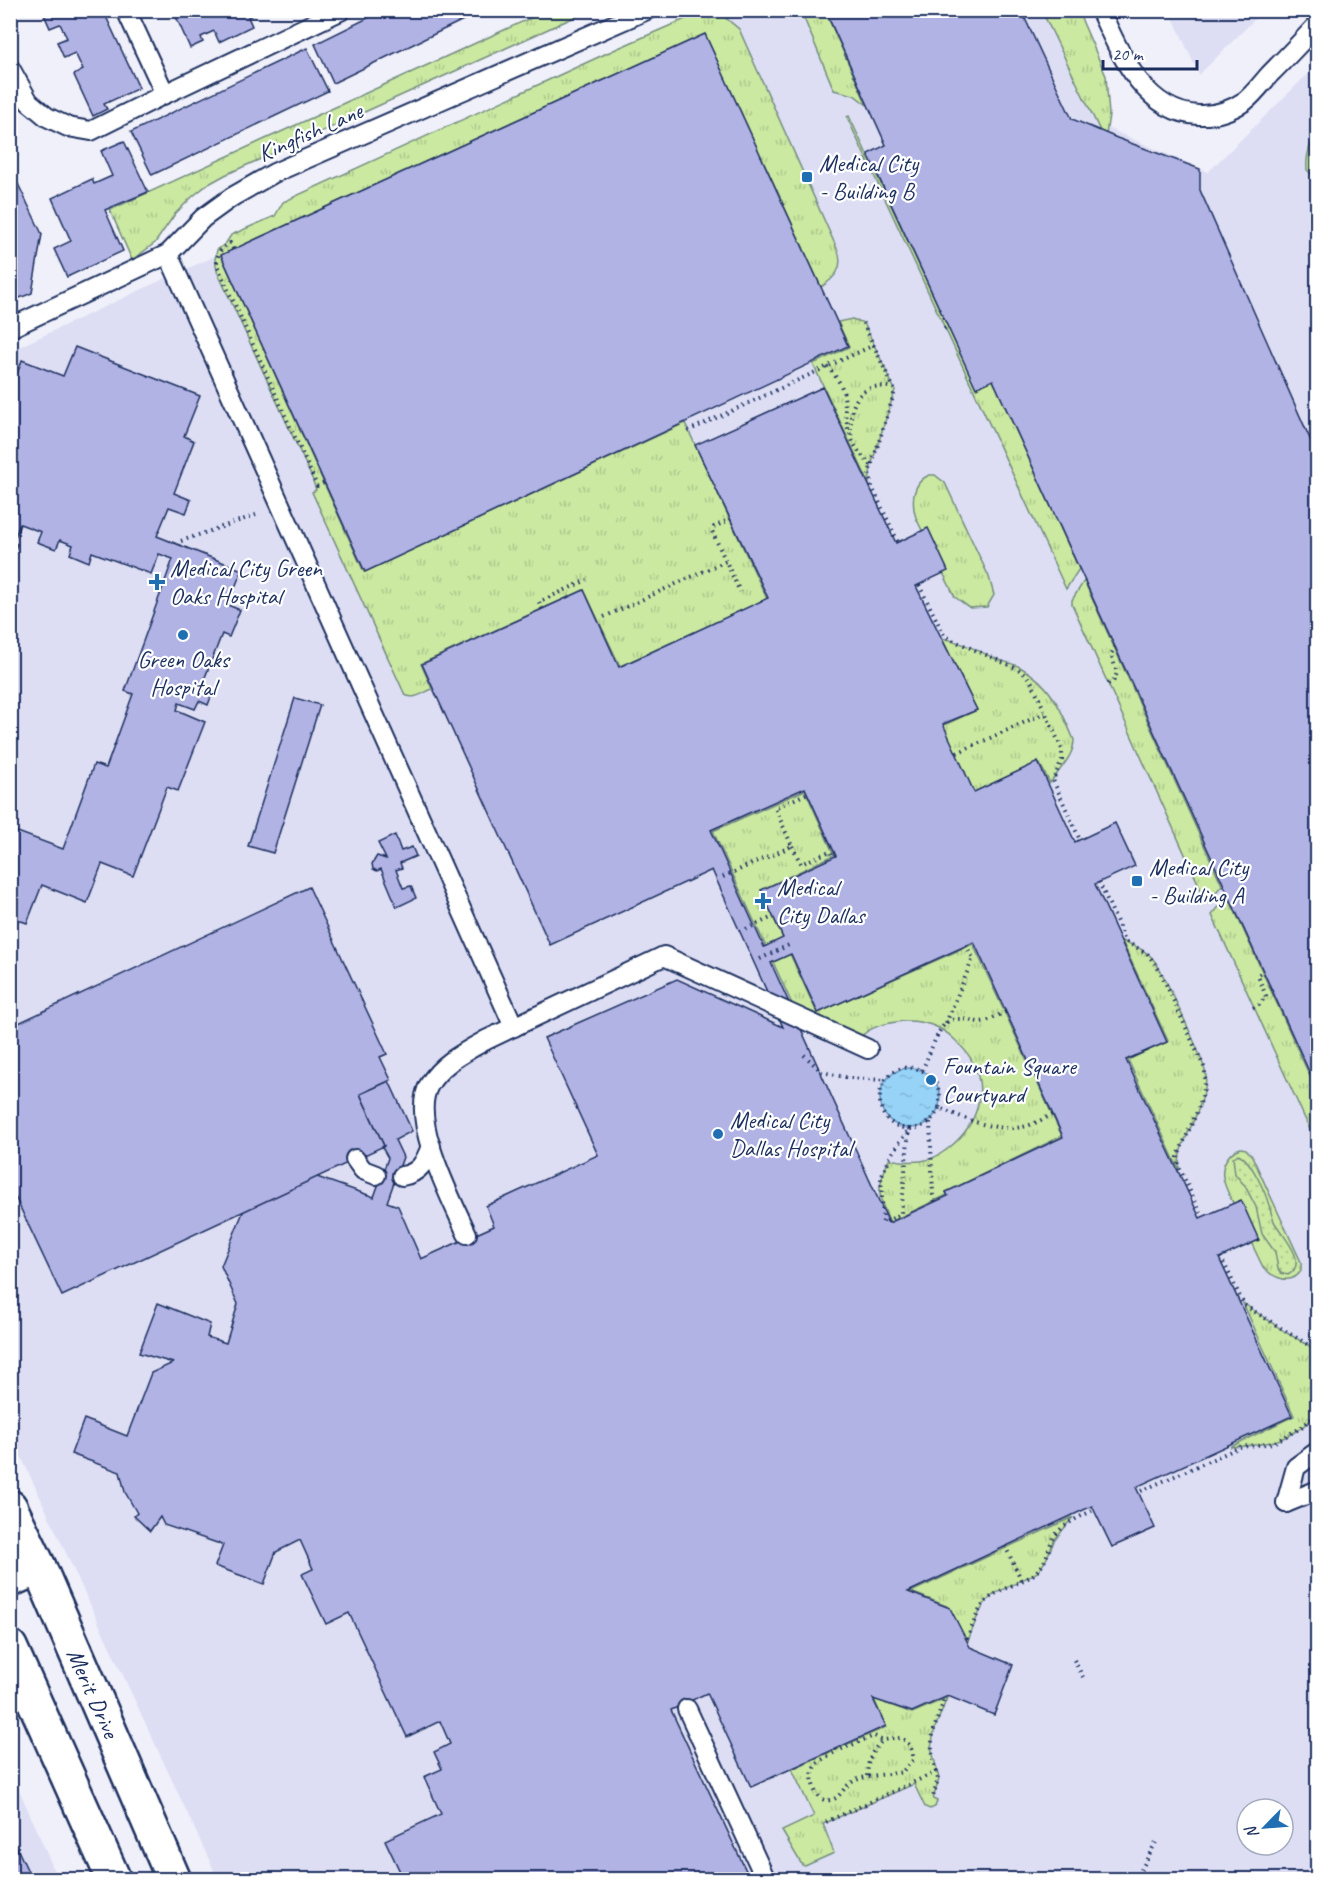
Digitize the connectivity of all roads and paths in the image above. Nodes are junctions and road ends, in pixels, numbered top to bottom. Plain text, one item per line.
1 (126, 10) edge
2 (342, 10) edge
3 (647, 10) edge
4 (1100, 10) edge
5 (308, 18) edge
6 (1317, 24) edge
7 (10, 68) edge
8 (165, 94) junction
9 (233, 249) dead end
10 (168, 254) junction
11 (863, 323) dead end
12 (10, 328) edge
13 (874, 345) junction
14 (827, 367) junction
15 (894, 388) junction
16 (688, 432) dead end
17 (853, 441) junction
18 (871, 465) junction
19 (324, 483) dead end
20 (256, 515) dead end
21 (731, 519) dead end
22 (181, 542) dead end
23 (898, 542) dead end
24 (726, 561) junction
25 (587, 580) dead end
26 (919, 585) dead end
27 (740, 592) dead end
28 (542, 609) dead end
29 (604, 617) dead end
30 (1115, 646) dead end
31 (1108, 684) dead end
32 (1045, 713) junction
33 (957, 753) dead end
34 (808, 793) dead end
35 (1080, 840) dead end
36 (792, 846) junction
37 (833, 857) dead end
38 (723, 877) dead end
39 (1099, 882) dead end
40 (773, 917) dead end
41 (746, 929) dead end
42 (791, 944) dead end
43 (966, 945) dead end
44 (760, 959) dead end
45 (1262, 970) dead end
46 (1253, 1008) dead end
47 (1006, 1012) dead end
48 (945, 1023) junction
49 (514, 1027) junction
50 (868, 1048) dead end
51 (804, 1055) dead end
52 (922, 1071) junction
53 (886, 1080) junction
54 (939, 1108) junction
55 (1053, 1114) dead end
56 (930, 1122) junction
57 (909, 1129) junction
58 (431, 1146) junction
59 (355, 1159) dead end
60 (376, 1175) dead end
61 (402, 1176) dead end
62 (935, 1202) dead end
63 (1202, 1217) dead end
64 (467, 1234) dead end
65 (1221, 1257) dead end
66 (1317, 1351) edge
67 (1317, 1413) edge
68 (1317, 1451) edge
69 (1317, 1490) edge
70 (1141, 1491) dead end
71 (10, 1507) edge
72 (1092, 1511) dead end
73 (1005, 1546) dead end
74 (25, 1574) edge
75 (1022, 1581) junction
76 (967, 1640) dead end
77 (10, 1647) edge
78 (1074, 1660) dead end
79 (1083, 1677) dead end
80 (944, 1700) dead end
81 (687, 1709) dead end
82 (883, 1740) junction
83 (936, 1772) junction
84 (867, 1776) junction
85 (933, 1797) dead end
86 (826, 1822) dead end
87 (1156, 1840) dead end
88 (1141, 1870) dead end
89 (114, 1880) edge
90 (174, 1880) edge
91 (766, 1880) edge

1 - 8 lane
2 - 5 lane
3 - 10 lane, Kingfish Lane
4 - 6 lane
5 - 8 lane
7 - 8 lane
9 - 19 path
10 - 12 lane, Kingfish Lane
10 - 49 lane
11 - 13 path
13 - 14 path
13 - 15 path
14 - 16 path
14 - 17 path
15 - 17 path
15 - 18 path
17 - 18 path
18 - 23 path
20 - 22 path
21 - 24 path
24 - 27 path
24 - 29 path
25 - 28 path
26 - 32 path
30 - 31 path
32 - 33 path
32 - 35 path
34 - 36 path
36 - 37 path
36 - 38 path
39 - 63 path
40 - 41 path
42 - 44 path
43 - 48 path
45 - 46 path
47 - 48 path
48 - 52 path
49 - 50 lane
49 - 58 lane
51 - 53 path
52 - 53 path
52 - 54 path
53 - 57 path
54 - 55 path
54 - 56 path
56 - 57 path
56 - 62 path
57 - 57 path
58 - 61 lane
58 - 64 lane
59 - 60 lane
65 - 66 path
67 - 70 path
68 - 69 lane
71 - 74 street, Merit Drive
72 - 75 path
73 - 75 path
74 - 90 street, Merit Drive
75 - 76 path
77 - 89 street
78 - 79 path
80 - 83 path
81 - 91 lane
82 - 84 path
82 - 84 path
82 - 84 path
83 - 85 path
83 - 86 path
87 - 88 path

